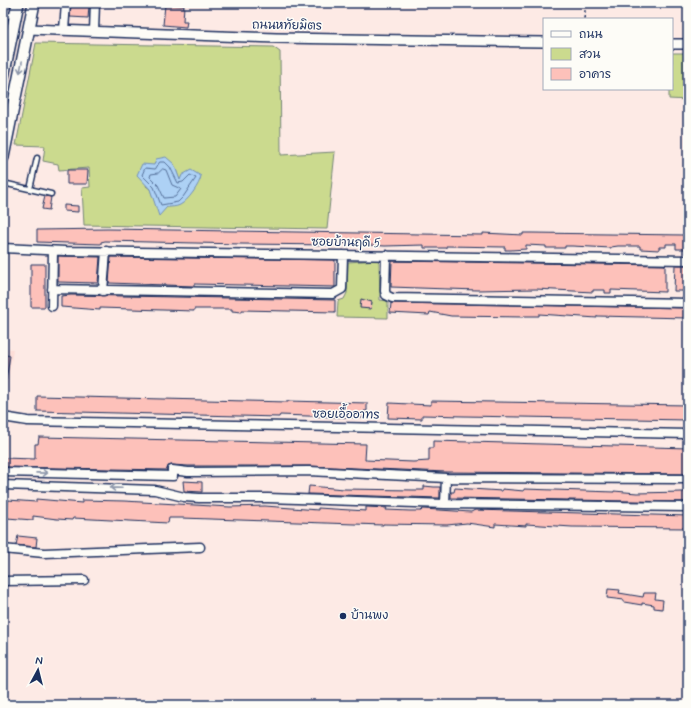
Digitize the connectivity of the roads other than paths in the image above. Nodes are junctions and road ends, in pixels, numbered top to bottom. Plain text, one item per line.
1 (18, 3) edge
2 (34, 3) edge
3 (66, 3) edge
4 (95, 3) edge
5 (16, 14) junction
6 (3, 16) edge
7 (13, 28) junction
8 (29, 29) junction
9 (64, 30) junction
10 (94, 31) junction
11 (543, 42) edge
12 (673, 44) edge
13 (688, 44) edge
14 (3, 77) edge
15 (3, 157) edge
16 (36, 158) dead end
17 (3, 183) edge
18 (30, 189) junction
19 (51, 194) dead end
20 (3, 248) edge
21 (53, 251) junction
22 (106, 251) junction
23 (343, 255) junction
24 (386, 255) junction
25 (688, 260) edge
26 (52, 289) junction
27 (103, 291) junction
28 (688, 303) edge
29 (52, 306) dead end
30 (3, 417) edge
31 (688, 434) edge
32 (3, 472) edge
33 (72, 473) junction
34 (154, 474) junction
35 (446, 478) junction
36 (688, 479) edge
37 (3, 485) edge
38 (72, 487) junction
39 (154, 490) junction
40 (445, 504) junction
41 (688, 507) edge
42 (200, 547) dead end
43 (3, 549) edge
44 (84, 580) dead end
45 (3, 581) edge

1 - 5 main road
2 - 8 main road
3 - 9 street
4 - 10 street
5 - 6 lane
5 - 7 main road
7 - 8 main road
7 - 14 main road
8 - 9 street, ถนนหทัยมิตร
8 -> 15 main road
9 - 10 street, ถนนหทัยมิตร
10 - 11 street, ถนนหทัยมิตร
12 - 13 street
16 - 18 lane
17 - 18 lane
18 - 19 lane
20 - 21 street, ซอยบ้านฤดี 5
21 - 22 street, ซอยบ้านฤดี 5
21 - 26 street
22 - 23 street, ซอยบ้านฤดี 5
22 - 27 street
23 - 24 street, ซอยบ้านฤดี 5
23 - 27 street
24 - 25 street, ซอยบ้านฤดี 5
24 - 28 street
26 - 27 street
26 - 29 street
30 - 31 street, ซอยเอื้ออาทร
32 -> 33 street
33 - 34 street
33 - 38 street
34 - 35 street
34 - 39 street
35 - 36 street
35 - 40 street
37 - 38 street
39 -> 38 street
39 - 40 street
40 - 41 street
42 - 43 street
44 - 45 street

